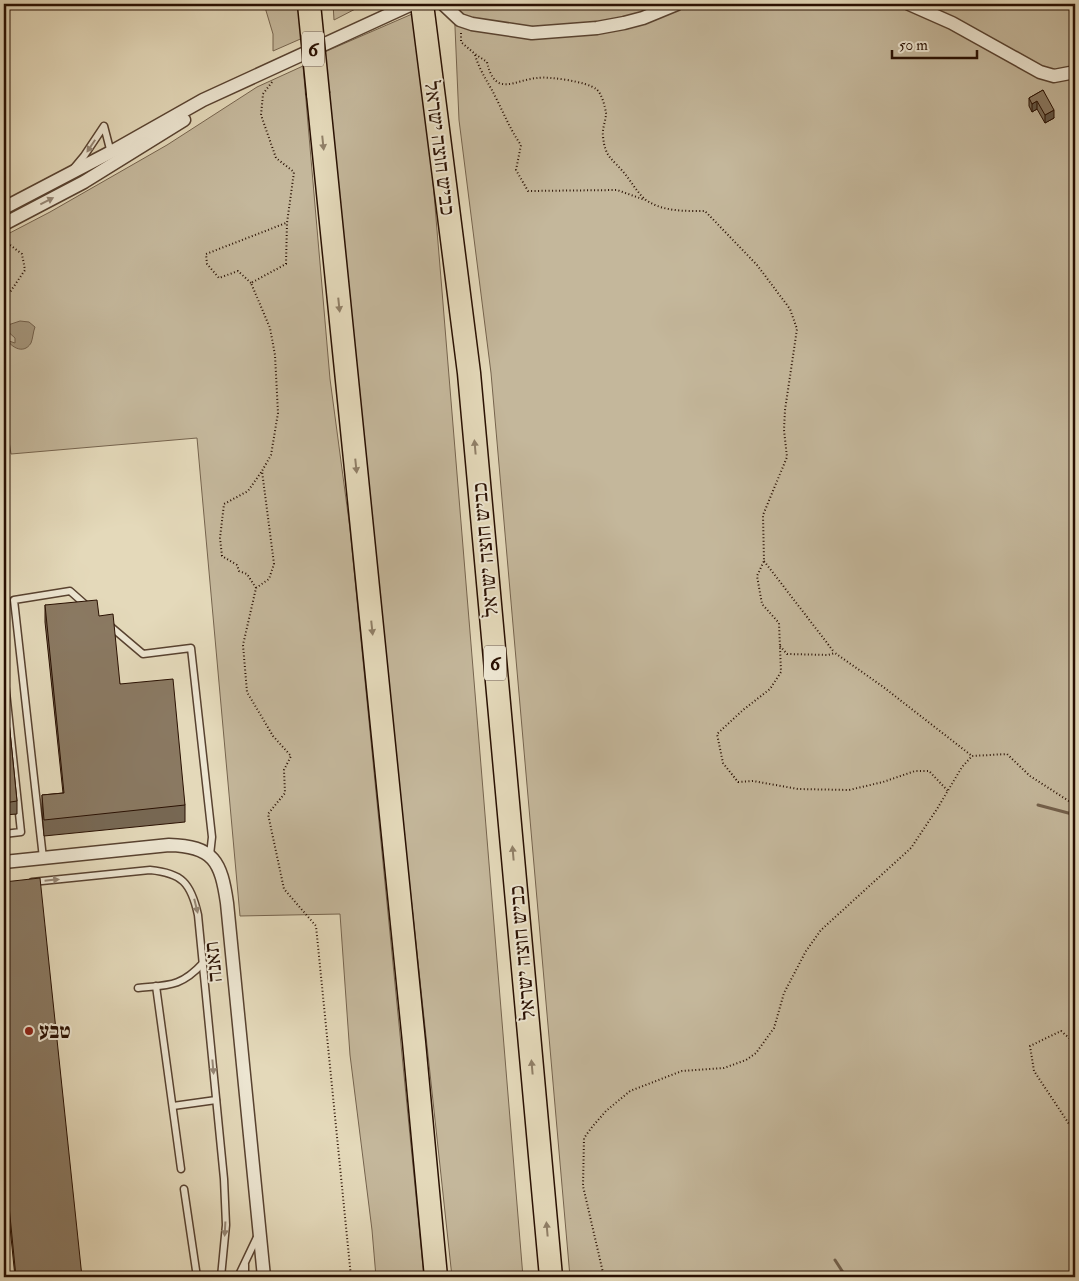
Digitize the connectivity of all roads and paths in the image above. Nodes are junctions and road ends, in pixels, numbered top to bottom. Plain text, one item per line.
1 (309, 4) edge
2 (412, 4) edge
3 (422, 4) edge
4 (443, 4) edge
5 (676, 4) edge
6 (909, 4) edge
7 (461, 42) dead end
8 (475, 54) junction
9 (286, 61) junction
10 (1075, 72) edge
11 (111, 152) junction
12 (109, 167) junction
13 (67, 175) junction
14 (645, 200) junction
15 (4, 208) edge
16 (287, 223) junction
17 (4, 224) edge
18 (4, 237) edge
19 (252, 284) junction
20 (4, 301) edge
21 (262, 472) junction
22 (764, 561) junction
23 (256, 588) junction
24 (92, 610) edge
25 (106, 622) edge
26 (780, 646) junction
27 (835, 653) junction
28 (4, 673) edge
29 (972, 756) junction
30 (948, 791) junction
31 (1075, 805) edge
32 (4, 834) edge
33 (210, 856) junction
34 (43, 858) junction
35 (4, 862) edge
36 (23, 883) edge
37 (203, 962) junction
38 (156, 986) junction
39 (138, 988) dead end
40 (1075, 1043) edge
41 (216, 1100) junction
42 (173, 1106) junction
43 (1075, 1133) edge
44 (181, 1169) dead end
45 (184, 1189) dead end
46 (259, 1234) junction
47 (246, 1259) junction
48 (197, 1277) edge
49 (221, 1277) edge
50 (238, 1277) edge
51 (245, 1277) edge
52 (264, 1277) edge
53 (351, 1277) edge
54 (436, 1277) edge
55 (551, 1277) edge
56 (604, 1277) edge

1 -> 54 highway, 6, bridge
2 - 9 street
55 -> 3 highway, כביש חוצה ישראל / 6
4 - 5 street
6 - 10 street
7 - 8 path
8 - 14 path
8 - 14 path
9 - 11 street
9 - 12 street
9 - 16 path
11 - 12 lane
11 - 13 street
11 -> 13 lane
17 -> 12 street
13 - 15 street
14 - 22 path
16 - 19 path
16 - 19 path
18 - 20 path
19 - 21 path
21 - 23 path
21 - 23 path
22 - 26 path
22 - 27 path
23 - 53 path
24 - 34 lane
25 - 33 lane
26 - 27 path
26 - 30 path
27 - 29 path
28 - 32 lane
29 - 30 path
29 - 31 path
30 - 56 path
33 - 34 street
33 - 46 street, תאנה
34 - 35 street
36 -> 37 lane
37 - 38 lane
37 -> 41 lane
38 - 39 lane
38 - 42 lane
40 - 43 path
41 - 42 lane
41 -> 49 lane
42 - 44 lane
45 - 48 lane
46 - 47 lane
46 - 52 street, תאנה
47 - 50 lane
47 - 51 lane

